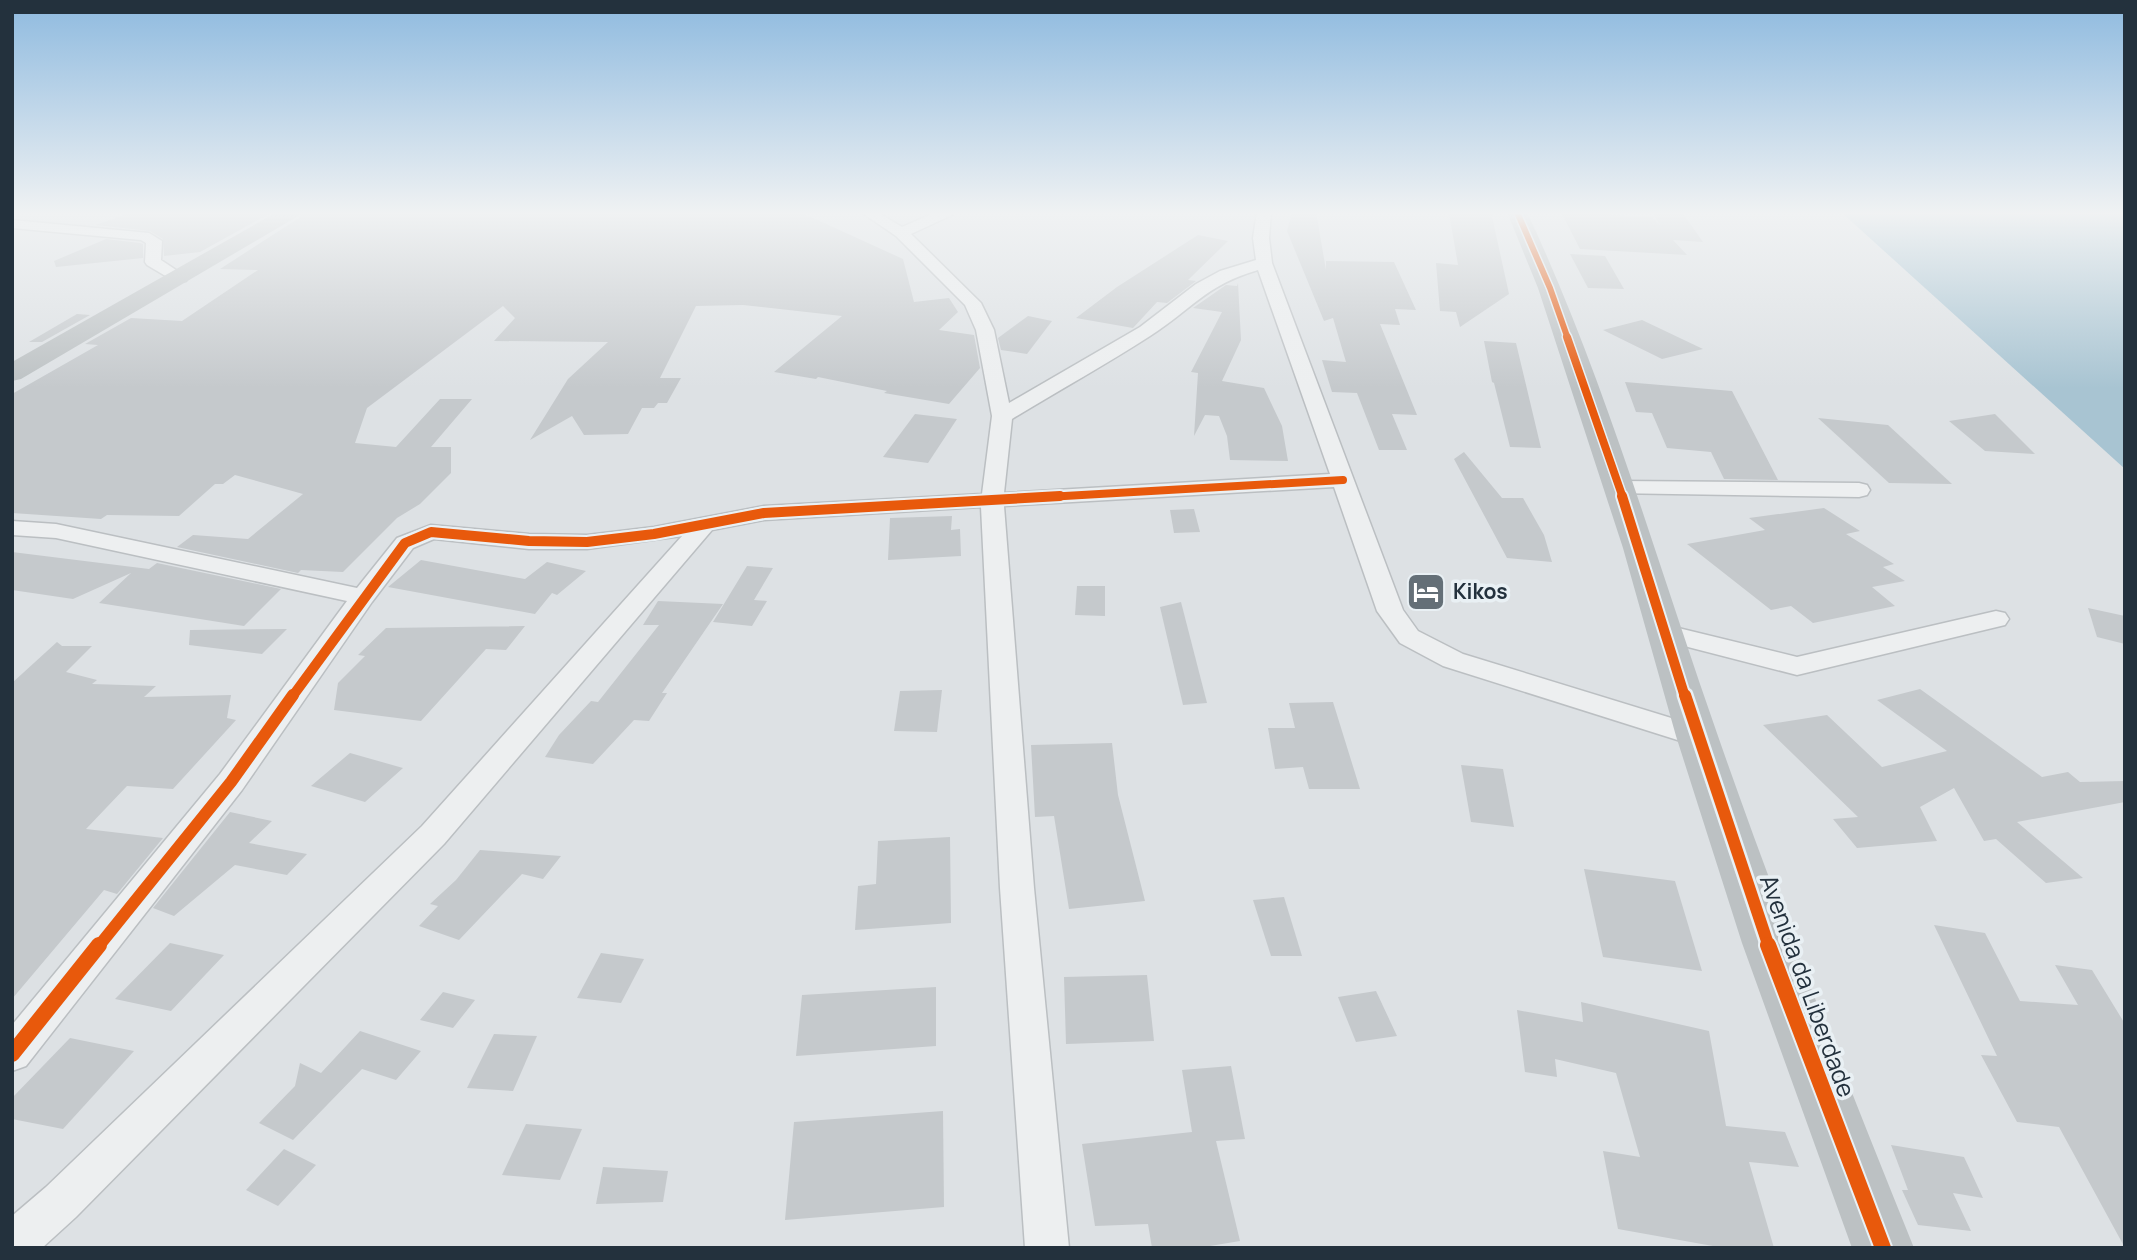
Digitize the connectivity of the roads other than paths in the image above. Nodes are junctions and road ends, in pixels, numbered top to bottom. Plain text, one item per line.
1 (168, 271) edge
2 (192, 271) edge
3 (940, 271) edge
4 (1237, 271) edge
5 (1267, 271) edge
6 (1543, 271) edge
7 (180, 278) junction
8 (12, 373) edge
9 (1002, 416) junction
10 (1343, 480) junction
11 (1619, 488) junction
12 (1859, 489) dead end
13 (992, 502) junction
14 (703, 526) junction
15 (12, 528) edge
16 (363, 597) junction
17 (1996, 619) dead end
18 (1666, 633) junction
19 (1697, 736) junction
20 (12, 1054) edge
21 (12, 1245) edge
22 (1047, 1248) edge
23 (1883, 1248) edge

1 - 7 street
2 - 7 street
3 - 9 street
4 - 9 street
5 - 10 street
6 - 11 street, Avenida da Liberdade
7 - 8 street
9 - 13 street
10 - 13 street
10 - 19 street
11 - 12 street
11 - 18 street, Avenida da Liberdade
13 - 14 street
13 - 22 street
14 - 16 street
14 - 21 street
15 - 16 street
16 - 20 street
17 - 18 street
18 - 19 street, Avenida da Liberdade
19 - 23 street, Avenida da Liberdade

